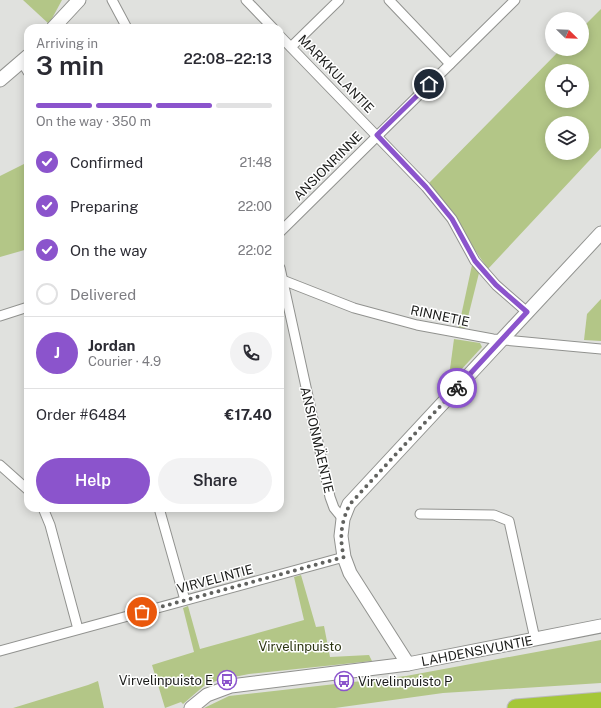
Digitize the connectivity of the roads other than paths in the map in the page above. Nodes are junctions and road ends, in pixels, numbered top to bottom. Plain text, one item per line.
1 (79, 0) edge
2 (112, 0) edge
3 (246, 0) edge
4 (339, 0) edge
5 (389, 0) edge
6 (515, 0) edge
7 (57, 24) edge
8 (125, 24) edge
9 (269, 24) edge
10 (284, 40) edge
11 (291, 47) junction
12 (24, 64) edge
13 (450, 64) junction
14 (0, 80) edge
15 (377, 135) junction
16 (284, 228) edge
17 (601, 233) edge
18 (284, 280) edge
19 (284, 288) edge
20 (24, 308) edge
21 (527, 312) junction
22 (0, 316) edge
23 (503, 339) junction
24 (601, 350) edge
25 (0, 465) edge
26 (24, 486) edge
27 (44, 512) edge
28 (160, 512) edge
29 (420, 514) dead end
30 (343, 519) junction
31 (344, 557) junction
32 (185, 600) junction
33 (601, 626) edge
34 (78, 629) junction
35 (535, 639) junction
36 (0, 650) edge
37 (408, 664) junction
38 (601, 701) edge
39 (191, 708) edge
40 (516, 708) edge

1 - 7 street
2 - 8 street
3 - 9 street
4 - 11 street
5 - 13 street
6 - 13 street, ANSIONRINNE
10 - 11 street, MARKKULANTIE
11 - 15 street, MARKKULANTIE
12 - 14 street
13 - 15 street, ANSIONRINNE
15 - 16 street, ANSIONRINNE
15 - 21 street, MARKKULANTIE
17 - 21 street
18 - 23 street, RINNETIE
19 - 30 street, ANSIONMÄENTIE
20 - 22 street
21 - 23 street
23 - 24 street, RINNETIE
23 - 30 street
25 - 26 street
27 - 34 street
28 - 32 street
29 - 35 street
30 - 31 street
31 - 32 street, VIRVELINTIE
31 - 37 street
32 - 34 street, VIRVELINTIE
33 - 35 street, LAHDENSIVUNTIE
34 - 36 street, VIRVELINTIE
35 - 37 street, LAHDENSIVUNTIE
37 - 39 street, LAHDENSIVUNTIE
38 - 40 highway

